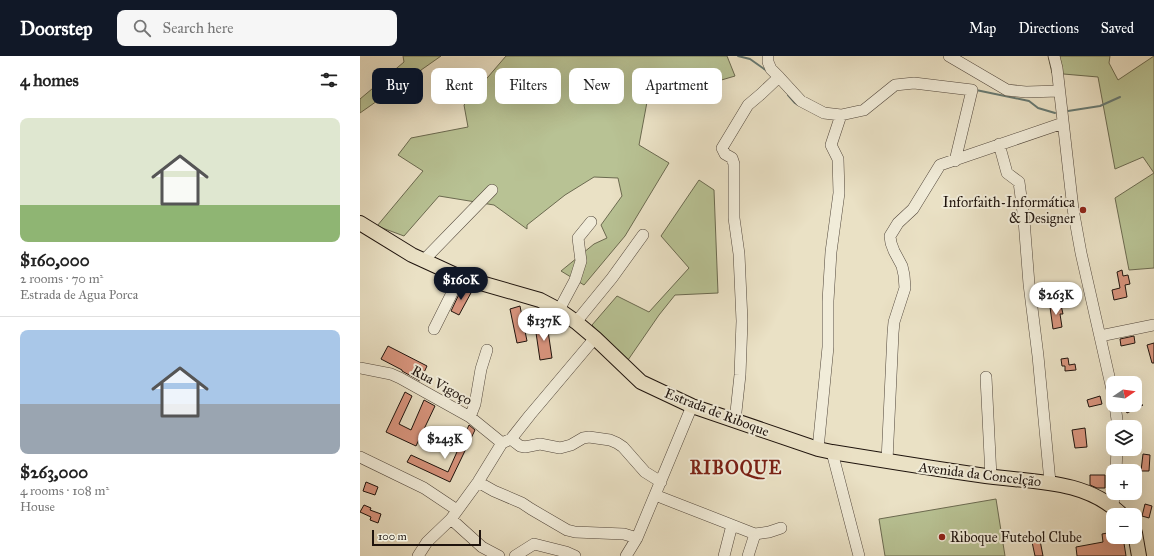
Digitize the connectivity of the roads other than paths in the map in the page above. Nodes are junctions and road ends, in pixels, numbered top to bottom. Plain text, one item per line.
1 (768, 56) edge
2 (949, 56) edge
3 (1054, 56) edge
4 (779, 77) junction
5 (1059, 91) junction
6 (841, 116) junction
7 (1063, 123) junction
8 (999, 144) junction
9 (955, 161) junction
10 (492, 190) dead end
11 (592, 222) dead end
12 (360, 223) edge
13 (643, 235) dead end
14 (423, 261) junction
15 (460, 277) junction
16 (559, 310) junction
17 (576, 322) junction
18 (1154, 325) edge
19 (434, 329) dead end
20 (1100, 336) junction
21 (595, 338) junction
22 (487, 350) dead end
23 (360, 368) edge
24 (1109, 376) edge
25 (986, 377) dead end
26 (692, 406) junction
27 (470, 418) junction
28 (735, 421) junction
29 (506, 441) junction
30 (825, 450) junction
31 (360, 457) edge
32 (887, 461) junction
33 (990, 477) junction
34 (478, 482) junction
35 (661, 482) junction
36 (1050, 482) junction
37 (655, 495) junction
38 (1116, 505) edge
39 (454, 514) junction
40 (732, 525) junction
41 (781, 528) dead end
42 (755, 534) junction
43 (637, 538) junction
44 (1137, 544) edge
45 (418, 556) edge
46 (499, 556) edge
47 (515, 556) edge
48 (575, 556) edge
49 (626, 556) edge
50 (724, 556) edge
51 (748, 556) edge
52 (859, 556) edge
53 (1139, 556) edge

1 - 4 street
2 - 5 street
3 - 5 street
4 - 6 street
4 - 28 street
5 - 7 street
6 - 9 street
6 - 30 street
7 - 8 street
7 - 20 street
8 - 9 street
8 - 36 street
9 - 32 street
10 - 14 street
11 - 16 street
12 - 14 main road, Estrada de Riboque
13 - 17 street
14 - 15 main road, Estrada de Riboque
15 - 16 main road, Estrada de Riboque
15 - 19 street
16 - 17 main road, Estrada de Riboque
17 - 21 main road, Estrada de Riboque
18 - 20 street
20 - 24 street
21 - 26 main road, Estrada de Riboque
21 - 29 street
22 - 27 street
23 - 27 street, Rua Vigoço
25 - 33 street
26 - 28 main road, Estrada de Riboque
26 - 35 street
27 - 29 street, Rua Vigoço
28 - 30 main road, Estrada de Riboque
29 - 34 street
29 - 35 street, Rua Vigoço
30 - 32 main road, Avenida da Concelção
30 - 52 street
31 - 39 street
32 - 33 main road, Avenida da Concelção
33 - 36 main road, Avenida da Concelção
34 - 39 street
34 - 43 street
35 - 37 street
36 - 38 main road, Avenida da Concelção
37 - 40 street
37 - 43 street
39 - 45 street
39 - 46 street
40 - 42 street
40 - 50 street
41 - 42 street
42 - 51 street
43 - 49 street
44 - 53 main road
47 - 48 street

